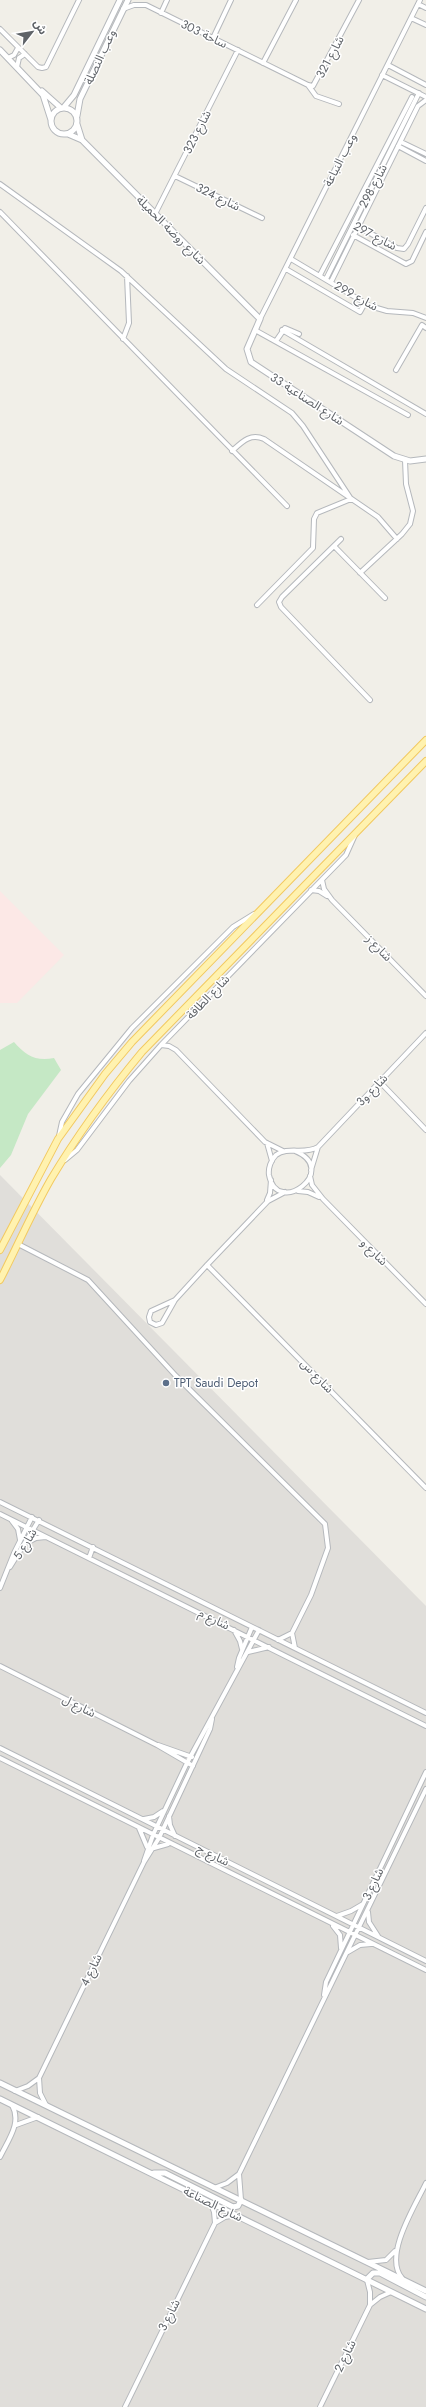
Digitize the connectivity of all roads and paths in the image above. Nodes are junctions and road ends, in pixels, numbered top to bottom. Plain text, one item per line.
1 (79, 0) edge
2 (120, 0) edge
3 (128, 0) edge
4 (141, 0) edge
5 (167, 0) edge
6 (232, 0) edge
7 (296, 0) edge
8 (359, 0) edge
9 (419, 2) edge
10 (146, 5) junction
11 (426, 8) edge
12 (123, 9) junction
13 (161, 13) junction
14 (411, 18) junction
15 (426, 25) edge
16 (0, 29) edge
17 (213, 38) junction
18 (18, 48) junction
19 (0, 50) edge
20 (238, 50) junction
21 (25, 54) junction
22 (8, 58) junction
23 (263, 63) junction
24 (388, 65) junction
25 (17, 67) junction
26 (382, 75) junction
27 (426, 84) edge
28 (308, 85) junction
29 (35, 86) junction
30 (419, 93) junction
31 (412, 97) dead end
32 (426, 98) edge
33 (339, 104) dead end
34 (62, 107) junction
35 (77, 116) junction
36 (51, 120) junction
37 (77, 124) junction
38 (400, 126) junction
39 (68, 134) junction
40 (82, 140) junction
41 (399, 144) junction
42 (389, 153) junction
43 (426, 154) edge
44 (394, 155) junction
45 (426, 161) edge
46 (175, 176) junction
47 (0, 184) edge
48 (365, 187) junction
49 (373, 191) junction
50 (426, 208) edge
51 (0, 212) edge
52 (155, 214) junction
53 (262, 218) dead end
54 (348, 221) junction
55 (354, 224) junction
56 (358, 227) junction
57 (426, 232) edge
58 (349, 233) junction
59 (354, 235) junction
60 (338, 240) junction
61 (344, 243) junction
62 (292, 259) junction
63 (286, 269) junction
64 (320, 275) junction
65 (127, 276) junction
66 (326, 279) junction
67 (331, 282) junction
68 (365, 303) junction
69 (426, 318) edge
70 (260, 320) junction
71 (426, 328) edge
72 (255, 330) junction
73 (282, 330) junction
74 (299, 334) dead end
75 (123, 339) junction
76 (276, 341) junction
77 (396, 370) dead end
78 (426, 414) edge
79 (408, 415) dead end
80 (232, 451) junction
81 (426, 459) edge
82 (405, 460) junction
83 (351, 499) junction
84 (287, 506) dead end
85 (341, 539) dead end
86 (397, 539) junction
87 (334, 546) junction
88 (360, 574) junction
89 (384, 598) dead end
90 (257, 605) dead end
91 (370, 700) dead end
92 (426, 740) edge
93 (426, 760) edge
94 (356, 833) junction
95 (322, 880) junction
96 (311, 890) junction
97 (332, 900) junction
98 (258, 912) junction
99 (426, 996) edge
100 (426, 1033) edge
101 (170, 1036) junction
102 (161, 1045) junction
103 (176, 1050) junction
104 (380, 1082) junction
105 (426, 1130) edge
106 (58, 1139) junction
107 (265, 1142) junction
108 (318, 1147) junction
109 (295, 1151) junction
110 (283, 1152) junction
111 (272, 1161) junction
112 (61, 1162) junction
113 (311, 1170) junction
114 (310, 1176) junction
115 (271, 1180) junction
116 (298, 1191) junction
117 (285, 1192) junction
118 (323, 1200) junction
119 (264, 1205) junction
120 (18, 1244) junction
121 (0, 1250) edge
122 (207, 1265) junction
123 (0, 1280) edge
124 (175, 1300) junction
125 (426, 1304) edge
126 (426, 1488) edge
127 (0, 1502) edge
128 (0, 1514) edge
129 (32, 1518) junction
130 (11, 1519) junction
131 (38, 1520) junction
132 (27, 1528) junction
133 (33, 1530) junction
134 (47, 1537) junction
135 (20, 1541) junction
136 (26, 1544) junction
137 (94, 1548) junction
138 (89, 1558) junction
139 (10, 1567) junction
140 (0, 1588) edge
141 (195, 1598) junction
142 (191, 1608) junction
143 (252, 1627) junction
144 (232, 1628) junction
145 (259, 1630) junction
146 (292, 1633) junction
147 (248, 1636) junction
148 (254, 1639) junction
149 (278, 1640) junction
150 (270, 1647) junction
151 (295, 1648) junction
152 (242, 1650) junction
153 (248, 1652) junction
154 (0, 1667) edge
155 (237, 1668) junction
156 (426, 1713) edge
157 (212, 1719) junction
158 (426, 1726) edge
159 (157, 1745) junction
160 (2, 1749) edge
161 (190, 1756) junction
162 (0, 1758) edge
163 (196, 1759) junction
164 (187, 1763) junction
165 (193, 1766) junction
166 (426, 1772) edge
167 (60, 1779) junction
168 (56, 1787) junction
169 (426, 1789) edge
170 (164, 1810) junction
171 (169, 1814) junction
172 (143, 1820) junction
173 (138, 1826) junction
174 (156, 1826) junction
175 (163, 1829) junction
176 (153, 1835) junction
177 (175, 1836) junction
178 (159, 1838) junction
179 (169, 1844) junction
180 (148, 1847) junction
181 (153, 1848) junction
182 (144, 1862) junction
183 (363, 1904) junction
184 (368, 1909) junction
185 (336, 1916) junction
186 (330, 1923) junction
187 (353, 1925) junction
188 (359, 1927) junction
189 (350, 1932) junction
190 (355, 1935) junction
191 (378, 1937) junction
192 (373, 1944) junction
193 (341, 1951) junction
194 (347, 1952) junction
195 (426, 1961) edge
196 (426, 1970) edge
197 (323, 1998) junction
198 (39, 2078) junction
199 (0, 2083) edge
200 (15, 2090) junction
201 (0, 2099) edge
202 (11, 2104) junction
203 (46, 2105) junction
204 (38, 2117) junction
205 (16, 2125) junction
206 (0, 2157) edge
207 (151, 2173) junction
208 (239, 2174) junction
209 (426, 2183) edge
210 (213, 2188) junction
211 (241, 2200) junction
212 (210, 2202) junction
213 (236, 2215) junction
214 (215, 2223) junction
215 (396, 2250) junction
216 (367, 2262) junction
217 (367, 2279) junction
218 (403, 2280) junction
219 (426, 2291) edge
220 (391, 2292) junction
221 (426, 2297) edge
222 (370, 2305) junction
223 (426, 2310) edge
224 (125, 2407) edge
225 (320, 2407) edge

1 - 21 street
2 - 34 street, وعب النصلة
3 - 12 street, وعب النصلة
4 - 10 street, ساحة 303
5 - 13 street
6 - 17 street
7 - 23 street
8 - 28 street, شارع 321
9 - 11 street
9 - 14 street, وعب النباعة
10 - 12 street
10 - 13 street, ساحة 303
12 - 35 street, وعب النصلة
13 - 17 street, ساحة 303
14 - 15 street
14 - 24 street, وعب النباعة
16 - 18 street
17 - 20 street, ساحة 303
18 - 21 street
18 - 22 street
19 - 22 street
20 - 23 street, ساحة 303
20 - 46 street, شارع 323
21 - 25 street
22 - 25 street
23 - 28 street, شارع 321
24 - 26 street, وعب النباعة
24 - 27 street
25 - 29 street
26 - 30 street
26 - 62 street, وعب النباعة
28 - 33 street
29 - 34 street
29 - 36 street
30 - 32 street
30 - 38 street, شارع 298
31 - 38 street
32 - 41 street
34 - 35 street
34 - 36 street
35 - 37 street
36 - 39 street
37 - 39 street
37 - 40 street, شارع روضة الحميلة
38 - 42 street, شارع 298
38 - 48 street
39 - 40 street, شارع روضة الحميلة
40 - 52 street, شارع روضة الحميلة
41 - 43 street
41 - 44 street
41 - 45 street
42 - 44 street
42 - 49 street, شارع 298
44 - 49 street
46 - 52 street, شارع 323
46 - 53 street, شارع 324
47 - 65 street
48 - 49 street
48 - 54 street
49 - 55 street, شارع 298
49 - 56 street
50 - 56 street, شارع 297
51 - 75 street
52 - 70 street, شارع روضة الحميلة
54 - 55 street, شارع 297
54 - 60 street
55 - 56 street, شارع 297
55 - 58 street, شارع 298
56 - 59 street
57 - 59 street, شارع 297
58 - 59 street, شارع 297
58 - 61 street, شارع 298
59 - 67 street
60 - 61 street
60 - 64 street
61 - 66 street, شارع 298
62 - 63 street, وعب النباعة
62 - 64 street, شارع 299
63 - 68 street, شارع 299
63 - 70 street, وعب النباعة
64 - 66 street, شارع 299
65 - 75 street
65 - 83 street
66 - 67 street, شارع 299
67 - 68 street, شارع 299
68 - 69 street, شارع 299
70 - 72 street, شارع الصناعية 33
71 - 77 street
72 - 76 street
72 - 82 street, شارع الصناعية 33
73 - 74 street
73 - 76 street
73 - 78 street
75 - 80 street
76 - 79 street
80 - 83 street
80 - 84 street
81 - 82 street
82 - 86 street
83 - 86 street
83 - 90 street
85 - 87 street
86 - 88 street
87 - 88 street
87 - 91 street
88 - 89 street
92 - 98 main road, شارع الطاقة
93 - 94 main road, شارع الطاقة
94 - 95 street, شارع الطاقة
94 - 112 main road, شارع الطاقة
95 - 96 street, شارع الطاقة
95 - 97 street, شارع ز
96 - 97 street, شارع ز
96 - 101 street, شارع الطاقة
97 - 99 street, شارع ز
98 - 106 main road, شارع الطاقة
98 - 106 street, شارع الطاقة
100 - 104 street, شارع و3
101 - 102 street, شارع الطاقة
101 - 103 street
102 - 103 street
102 - 112 street, شارع الطاقة
103 - 107 street
104 - 105 street
104 - 108 street, شارع و3
106 - 121 main road, شارع الطاقة
107 - 110 street
107 - 111 street
108 - 109 street
108 - 113 street, شارع و3
109 - 110 street
109 - 113 street
110 - 111 street
111 - 115 street
112 - 120 main road, شارع الطاقة
113 - 114 street
114 - 116 street
114 - 118 street, شارع و
115 - 117 street
115 - 119 street
116 - 117 street
116 - 118 street, شارع و
117 - 119 street
118 - 125 street, شارع و
119 - 122 street
120 - 123 main road, شارع الطاقة
120 - 146 street
122 - 124 street
122 - 126 street, شارع س
124 - 124 street
127 - 129 street, شارع م
128 - 130 street, شارع م
129 - 131 street, شارع م
129 - 132 street, شارع 5
130 - 132 street, شارع م
130 - 135 street
131 - 133 street, شارع 5
131 - 137 street, شارع م
132 - 133 street, شارع م
132 - 135 street, شارع 5
133 - 134 street, شارع م
133 - 136 street, شارع 5
134 - 136 street
134 - 138 street, شارع م
135 - 139 street, شارع 5
136 - 139 street, شارع 5
137 - 138 street
137 - 141 street, شارع م
138 - 142 street, شارع م
139 - 140 street, شارع 5
141 - 142 street
141 - 143 street, شارع م
142 - 144 street, شارع م
143 - 145 street, شارع م
143 - 147 street, شارع 4
144 - 147 street, شارع م
144 - 152 street
145 - 148 street, شارع 4
145 - 149 street, شارع م
146 - 149 street
146 - 151 street
147 - 148 street, شارع م
147 - 152 street, شارع 4
148 - 150 street, شارع م
148 - 153 street, شارع 4
149 - 151 street, شارع م
150 - 153 street
150 - 158 street, شارع م
151 - 156 street, شارع م
152 - 155 street, شارع 4
153 - 155 street, شارع 4
154 - 159 street, شارع ل
155 - 157 street, شارع 4
157 - 161 street, شارع 4
157 - 163 street, شارع 4
159 - 161 street, شارع ل
159 - 164 street, شارع ل
160 - 162 street
160 - 167 street, شارع ج
161 - 163 street, شارع ل
161 - 164 street, شارع 4
162 - 168 street, شارع ج
163 - 165 street, شارع 4
164 - 165 street, شارع ل
164 - 170 street, شارع 4
165 - 171 street, شارع 4
166 - 183 street, شارع 3
167 - 168 street
167 - 172 street, شارع ج
168 - 173 street, شارع ج
169 - 184 street, شارع 3
170 - 172 street
170 - 174 street, شارع 4
171 - 175 street, شارع 4
171 - 177 street
172 - 174 street, شارع ج
173 - 176 street, شارع ج
173 - 180 street
174 - 175 street, شارع ج
174 - 176 street, شارع 4
175 - 177 street, شارع ج
175 - 178 street, شارع 4
176 - 178 street, شارع ج
176 - 180 street, شارع 4
177 - 185 street, شارع ج
178 - 179 street, شارع ج
178 - 181 street, شارع 4
179 - 181 street
179 - 186 street, شارع ج
180 - 182 street, شارع 4
181 - 182 street, شارع 4
182 - 198 street, شارع 4
183 - 185 street
183 - 187 street, شارع 3
184 - 188 street, شارع 3
184 - 191 street
185 - 187 street, شارع ج
186 - 189 street, شارع ج
186 - 193 street
187 - 188 street, شارع ج
187 - 189 street, شارع 3
188 - 190 street, شارع 3
188 - 191 street, شارع ج
189 - 190 street, شارع ج
189 - 193 street, شارع 3
190 - 192 street, شارع ج
190 - 194 street, شارع 3
191 - 195 street, شارع ج
192 - 194 street
192 - 196 street, شارع ج
193 - 197 street, شارع 3
194 - 197 street, شارع 3
197 - 208 street, شارع 3
198 - 200 street
198 - 203 street
199 - 200 street, شارع الصناعة
200 - 203 street, شارع الصناعة
201 - 202 street, شارع الصناعة
202 - 204 street, شارع الصناعة
202 - 205 street
203 - 210 street, شارع الصناعة
204 - 205 street
204 - 207 street, شارع الصناعة
205 - 206 street
207 - 211 street
207 - 212 street, شارع الصناعة
208 - 210 street
208 - 211 street, شارع 3
209 - 215 street
210 - 211 street, شارع الصناعة
211 - 216 street, شارع الصناعة
212 - 213 street, شارع الصناعة
212 - 214 street
213 - 214 street
213 - 217 street, شارع الصناعة
214 - 224 street, شارع 3
215 - 216 street
215 - 218 street
216 - 218 street, شارع الصناعة
217 - 220 street, شارع الصناعة
217 - 221 street
217 - 222 street
218 - 219 street, شارع الصناعة
220 - 222 street, شارع 2
220 - 223 street, شارع الصناعة
222 - 225 street, شارع 2

